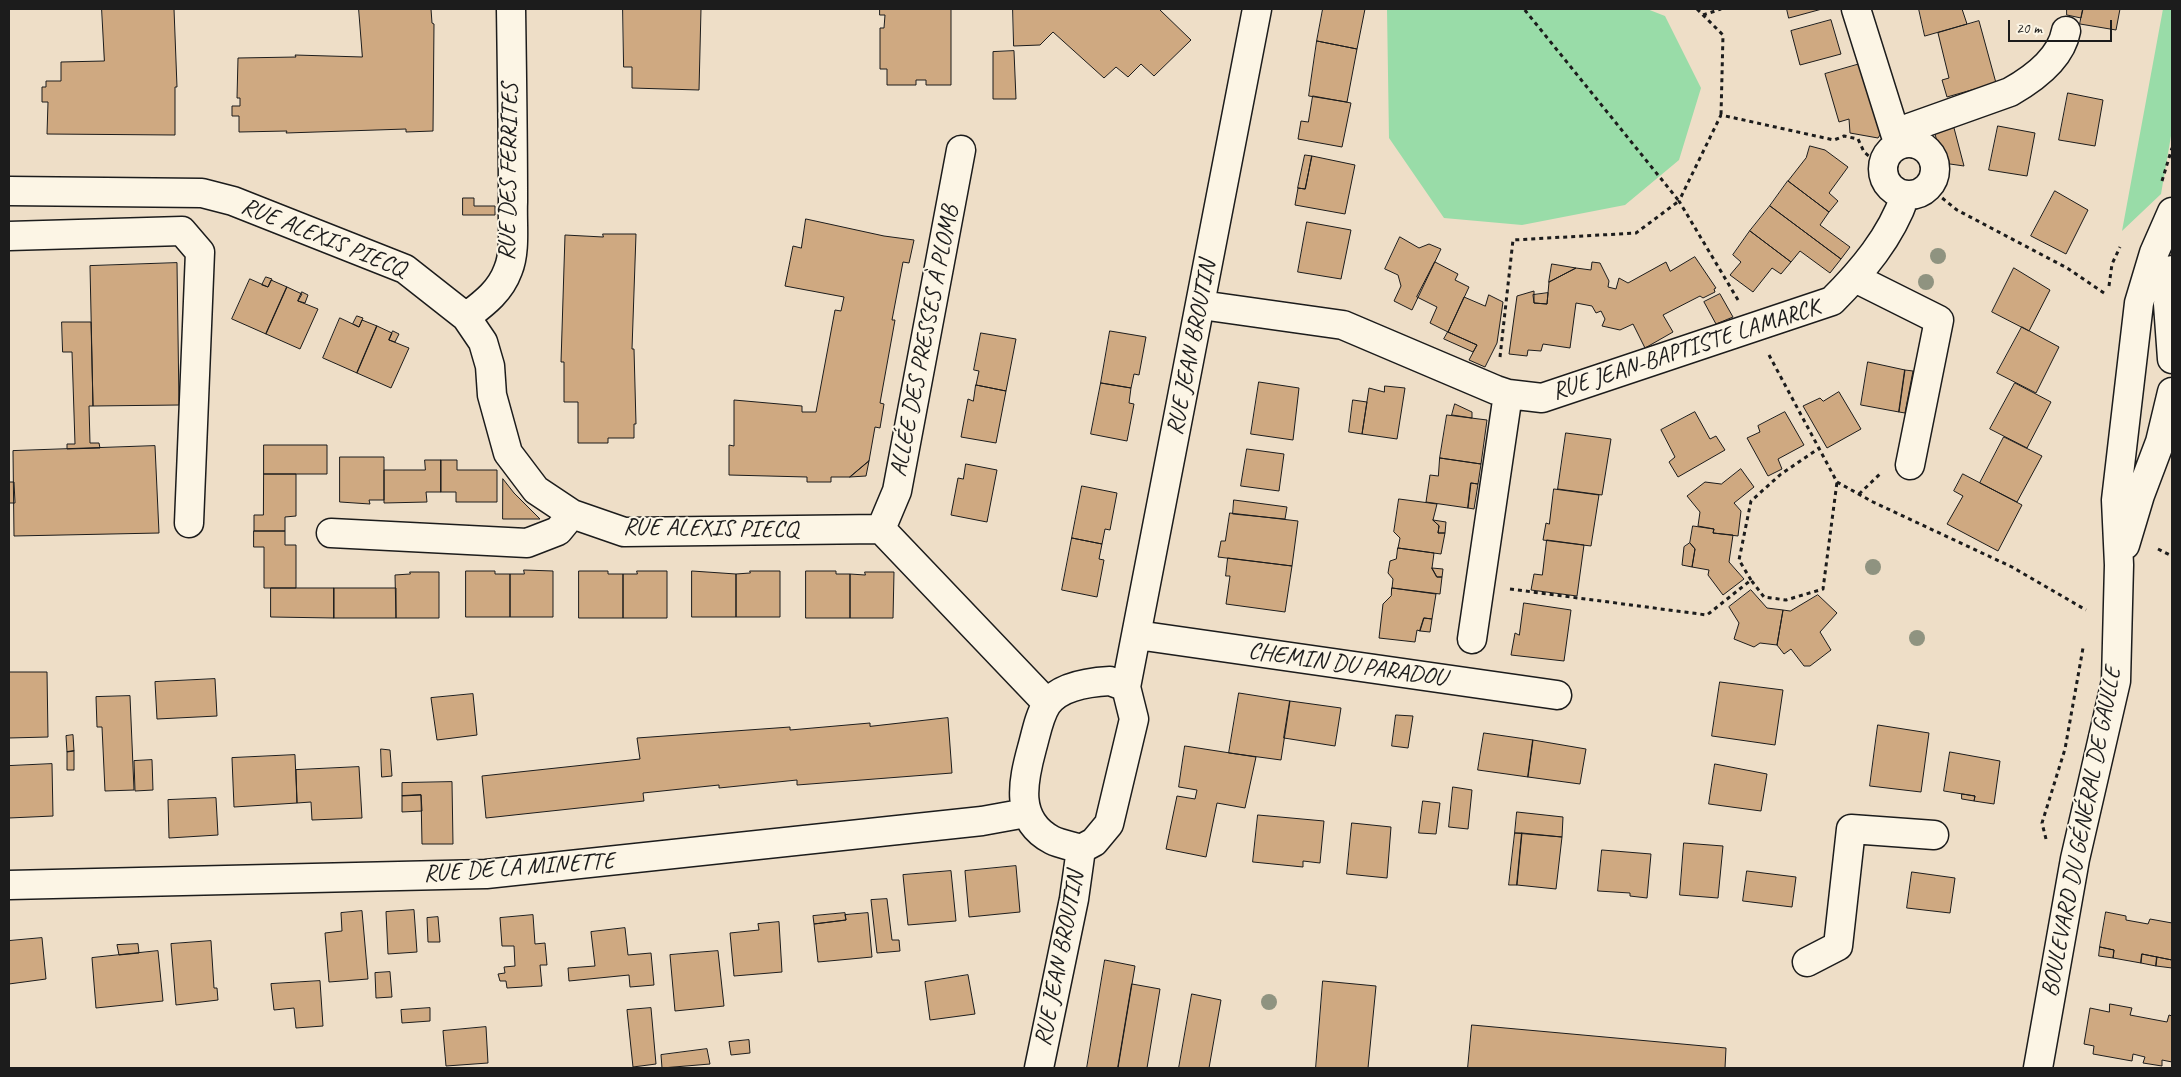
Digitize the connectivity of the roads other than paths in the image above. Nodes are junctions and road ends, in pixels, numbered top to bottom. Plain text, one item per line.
1 (511, 9) edge
2 (1257, 9) edge
3 (1856, 9) edge
4 (2066, 30) dead end
5 (1898, 139) junction
6 (961, 150) dead end
7 (9, 191) edge
8 (1917, 191) junction
9 (2172, 212) edge
10 (9, 236) edge
11 (2172, 270) edge
12 (1855, 278) junction
13 (1200, 305) junction
14 (466, 317) junction
15 (2172, 359) edge
16 (1502, 392) junction
17 (2172, 392) edge
18 (1910, 466) dead end
19 (572, 514) junction
20 (189, 523) dead end
21 (882, 529) junction
22 (331, 533) dead end
23 (2118, 565) junction
24 (1138, 635) junction
25 (1472, 639) dead end
26 (1126, 687) junction
27 (1557, 695) dead end
28 (1047, 703) junction
29 (1026, 813) junction
30 (1934, 835) dead end
31 (1081, 849) junction
32 (9, 886) edge
33 (1807, 962) dead end
34 (1039, 1068) edge
35 (2038, 1068) edge

1 - 14 street, RUE DES FERRITES
2 - 13 street, RUE JEAN BROUTIN
3 - 5 street
4 - 5 street
5 - 8 street, RUE JEAN-BAPTISTE LAMARCK
5 - 8 street
6 - 21 street, ALLÉE DES PRESSES À PLOMB
7 - 14 street, RUE ALEXIS PIECQ
8 - 12 street, RUE JEAN-BAPTISTE LAMARCK
9 - 23 street, BOULEVARD DU GÉNÉRAL DE GAULLE
10 - 20 street
11 - 15 street
12 - 16 street, RUE JEAN-BAPTISTE LAMARCK
12 - 18 street
13 - 16 street, RUE JEAN-BAPTISTE LAMARCK
13 - 24 street, RUE JEAN BROUTIN
14 - 19 street, RUE ALEXIS PIECQ
16 - 25 street
17 - 23 street, BOULEVARD DU GÉNÉRAL DE GAULLE
19 - 21 street, RUE ALEXIS PIECQ
19 - 22 street
21 - 28 street
23 - 35 street, BOULEVARD DU GÉNÉRAL DE GAULLE
24 - 26 street, RUE JEAN BROUTIN
24 - 27 street, CHEMIN DU PARADOU
26 - 28 street
26 - 31 street
28 - 29 street
29 - 31 street
29 - 32 street, RUE DE LA MINETTE
30 - 33 street
31 - 34 street, RUE JEAN BROUTIN

